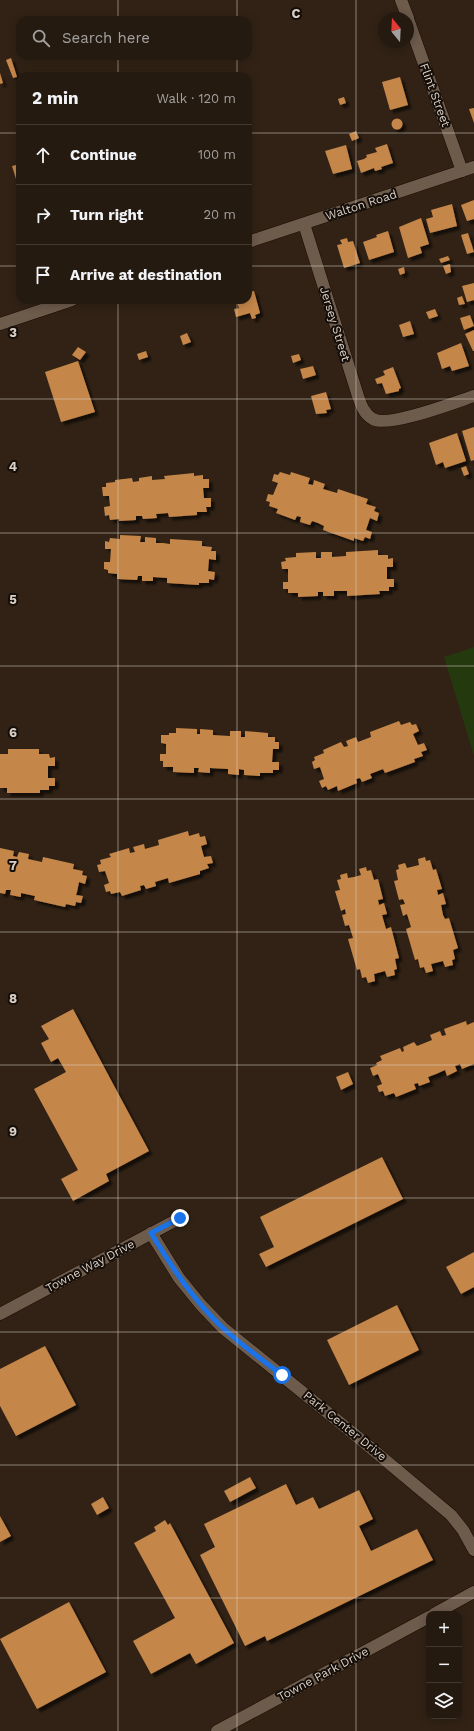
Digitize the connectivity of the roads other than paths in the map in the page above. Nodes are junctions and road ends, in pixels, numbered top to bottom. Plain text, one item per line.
1 (401, 0) edge
2 (405, 12) edge
3 (414, 34) edge
4 (468, 169) edge
5 (304, 224) junction
6 (252, 241) edge
7 (60, 304) edge
8 (0, 324) edge
9 (474, 396) edge
10 (180, 1218) dead end
11 (151, 1233) junction
12 (0, 1314) edge
13 (474, 1550) edge
14 (474, 1592) edge
15 (439, 1611) edge
16 (426, 1619) edge
17 (217, 1731) edge

1 - 2 street, Flint Street
3 - 4 street, Flint Street
4 - 5 street, Walton Road
5 - 6 street, Walton Road
5 - 9 street, Jersey Street
7 - 8 street
10 - 11 street, Towne Way Drive
11 - 12 street, Towne Way Drive
11 - 13 street, Park Center Drive
14 - 15 street
16 - 17 street, Towne Park Drive

